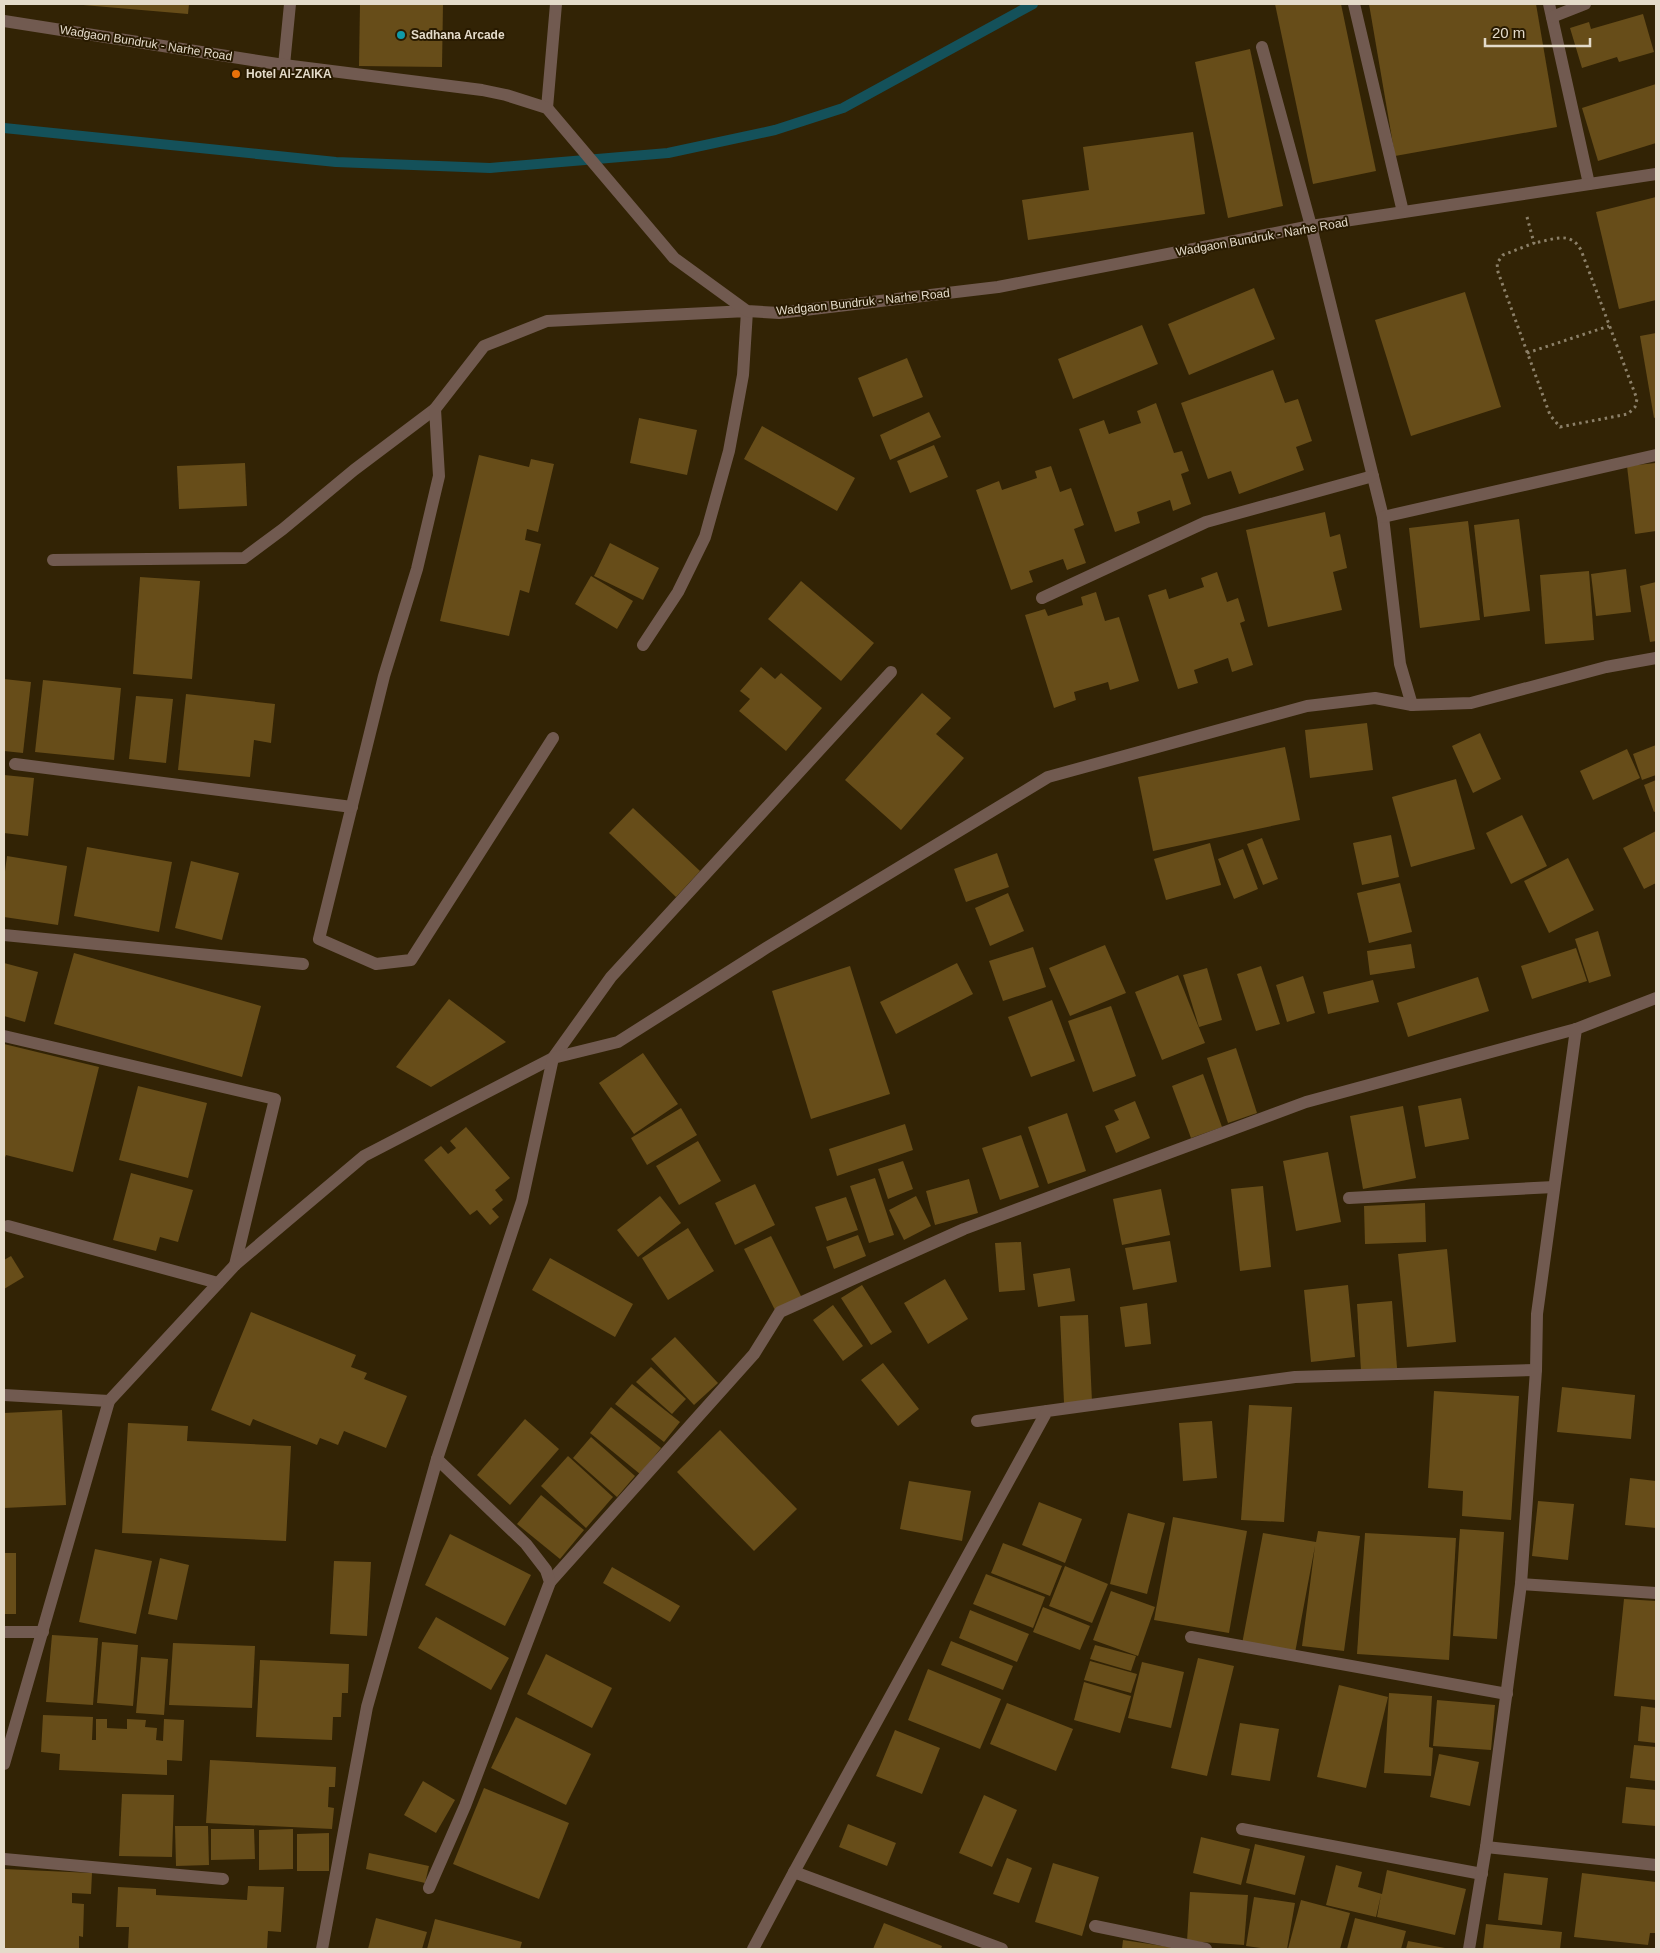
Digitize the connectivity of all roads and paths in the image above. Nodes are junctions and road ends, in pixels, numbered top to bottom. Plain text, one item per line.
1 (290, 4) edge
2 (556, 4) edge
3 (1354, 4) edge
4 (1549, 4) edge
5 (1585, 4) edge
6 (1552, 17) junction
7 (4, 21) edge
8 (1262, 47) dead end
9 (284, 65) junction
10 (547, 108) junction
11 (1656, 174) edge
12 (1589, 184) junction
13 (1521, 194) junction
14 (1404, 212) junction
15 (1311, 226) junction
16 (1534, 243) junction
17 (747, 310) junction
18 (1609, 326) junction
19 (1528, 353) junction
20 (435, 409) junction
21 (1656, 455) edge
22 (1373, 476) junction
23 (1383, 517) junction
24 (53, 560) dead end
25 (1042, 598) dead end
26 (643, 645) dead end
27 (1656, 658) edge
28 (891, 672) dead end
29 (1412, 705) junction
30 (553, 738) dead end
31 (15, 764) dead end
32 (352, 807) junction
33 (4, 935) edge
34 (303, 964) dead end
35 (1656, 998) edge
36 (1576, 1029) junction
37 (4, 1036) edge
38 (553, 1058) junction
39 (1554, 1187) junction
40 (1349, 1198) dead end
41 (8, 1226) dead end
42 (235, 1265) junction
43 (218, 1283) junction
44 (1536, 1370) junction
45 (4, 1395) edge
46 (109, 1401) junction
47 (1047, 1411) junction
48 (977, 1421) dead end
49 (437, 1459) junction
50 (550, 1582) junction
51 (1521, 1584) junction
52 (1656, 1593) edge
53 (4, 1632) edge
54 (43, 1632) junction
55 (1191, 1637) dead end
56 (1507, 1694) junction
57 (4, 1764) edge
58 (1242, 1829) dead end
59 (1486, 1847) junction
60 (4, 1859) edge
61 (1656, 1865) edge
62 (794, 1872) junction
63 (1482, 1874) junction
64 (223, 1880) dead end
65 (428, 1888) dead end
66 (1095, 1926) dead end
67 (322, 1949) edge
68 (754, 1949) edge
69 (1002, 1949) edge
70 (1206, 1949) edge
71 (1469, 1949) edge

1 - 9 street
2 - 10 street
3 - 14 street
4 - 6 street
5 - 6 street
6 - 12 street
7 - 9 street, Wadgaon Bundruk - Narhe Road
8 - 15 street
9 - 10 street, Wadgaon Bundruk - Narhe Road
10 - 17 street
11 - 12 street, Wadgaon Bundruk - Narhe Road
12 - 13 street, Wadgaon Bundruk - Narhe Road
13 - 14 street, Wadgaon Bundruk - Narhe Road
13 - 16 path
14 - 15 street, Wadgaon Bundruk - Narhe Road
15 - 17 street, Wadgaon Bundruk - Narhe Road
15 - 22 street
16 - 18 path
16 - 19 path
17 - 20 street, Wadgaon Bundruk - Narhe Road
17 - 26 street
18 - 19 path
18 - 19 path
20 - 24 street, Wadgaon Bundruk - Narhe Road
20 - 32 street
21 - 23 street
22 - 23 street
22 - 25 street
23 - 29 street
27 - 29 street
28 - 38 street
29 - 38 street
30 - 32 street
31 - 32 street
33 - 34 street
35 - 36 street
36 - 39 street
36 - 50 street
37 - 42 street
38 - 42 street
38 - 49 street
39 - 40 street
39 - 44 street
41 - 43 street
42 - 43 street
43 - 46 street
44 - 47 street
44 - 51 street
45 - 46 street
46 - 54 street
47 - 48 street
47 - 62 street
49 - 50 street
49 - 67 street
50 - 65 street
51 - 52 street
51 - 56 street
53 - 54 street
54 - 57 street
55 - 56 street
56 - 59 street
58 - 63 street
59 - 61 street
59 - 63 street
60 - 64 street
62 - 68 street
62 - 69 street
63 - 71 street
66 - 70 street

